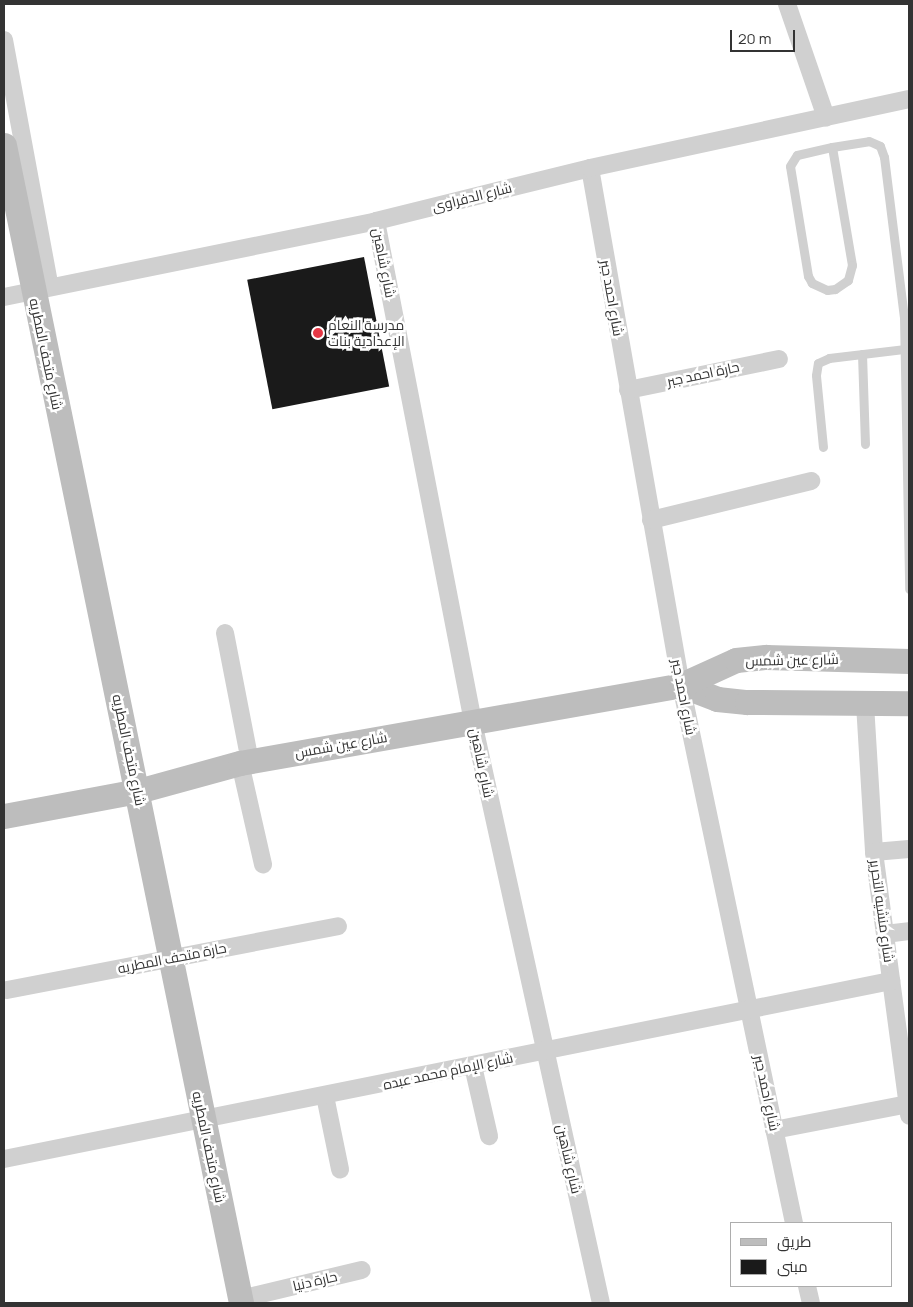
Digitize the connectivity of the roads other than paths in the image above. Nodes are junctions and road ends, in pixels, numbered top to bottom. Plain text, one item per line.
1 (787, 4) edge
2 (4, 40) edge
3 (909, 99) edge
4 (826, 116) junction
5 (4, 145) edge
6 (832, 147) junction
7 (590, 168) junction
8 (376, 221) junction
9 (42, 289) junction
10 (4, 297) edge
11 (905, 349) junction
12 (862, 354) junction
13 (779, 359) dead end
14 (628, 390) junction
15 (865, 444) dead end
16 (823, 447) dead end
17 (811, 481) dead end
18 (651, 520) junction
19 (909, 589) edge
20 (225, 633) dead end
21 (909, 661) edge
22 (680, 686) junction
23 (909, 703) edge
24 (865, 704) junction
25 (473, 722) junction
26 (245, 763) junction
27 (138, 790) junction
28 (4, 816) edge
29 (909, 850) edge
30 (874, 852) junction
31 (263, 864) dead end
32 (338, 926) dead end
33 (909, 931) edge
34 (885, 934) junction
35 (170, 959) junction
36 (891, 981) junction
37 (7, 990) dead end
38 (750, 1008) junction
39 (904, 1032) edge
40 (545, 1051) junction
41 (473, 1066) junction
42 (325, 1096) junction
43 (908, 1110) edge
44 (203, 1121) junction
45 (774, 1130) junction
46 (489, 1136) dead end
47 (4, 1159) edge
48 (340, 1169) dead end
49 (794, 1222) edge
50 (362, 1270) dead end
51 (807, 1287) edge
52 (240, 1301) edge
53 (601, 1303) edge
54 (811, 1303) edge

1 - 4 street
2 - 9 street, شارع متحف المطريه
3 - 4 street, شارع الدفراوى
4 - 7 street, شارع الدفراوى
5 - 9 street, شارع متحف المطريه
6 - 6 lane
6 - 11 lane
7 - 8 street, شارع الدفراوى
7 - 14 street, شارع احمد جبر
8 - 9 street, شارع الدفراوى
8 - 25 street, شارع شاهين
9 - 10 street, شارع الدفراوى
9 - 27 street, شارع متحف المطريه
11 - 12 lane
11 - 19 lane
12 - 15 lane
12 - 16 lane
13 - 14 street, حارة احمد جبر
14 - 18 street, شارع احمد جبر
17 - 18 street
18 - 22 street, شارع احمد جبر
20 - 26 street
21 - 22 street, شارع عين شمس
22 - 24 street, شارع عين شمس
22 - 25 street, شارع عين شمس
22 - 38 street, شارع احمد جبر
23 - 24 street, شارع عين شمس
24 - 30 street, شارع منشيه التحرير
25 - 26 street, شارع عين شمس
25 - 40 street, شارع شاهين
26 - 27 street, شارع عين شمس
26 - 31 street
27 - 28 street, شارع عين شمس
27 - 35 street, شارع متحف المطريه
29 - 30 street
30 - 34 street, شارع منشيه التحرير
32 - 35 street, حارة متحف المطريه
33 - 34 street
34 - 36 street, شارع منشيه التحرير
35 - 37 street, حارة متحف المطريه
35 - 44 street, شارع متحف المطريه
36 - 38 street, شارع الإمام محمد عبده
36 - 39 street, شارع منشيه التحرير
38 - 40 street, شارع الإمام محمد عبده
38 - 45 street, شارع احمد جبر
39 - 43 street, شارع منشيه التحرير
40 - 41 street, شارع الإمام محمد عبده
40 - 53 street, شارع شاهين
41 - 42 street, شارع الإمام محمد عبده
41 - 46 street
42 - 44 street, شارع الإمام محمد عبده
42 - 48 street
43 - 45 street
44 - 47 street, شارع الإمام محمد عبده
44 - 52 street, شارع متحف المطريه
45 - 49 street, شارع احمد جبر
50 - 52 street, حارة دنيا
51 - 54 street

